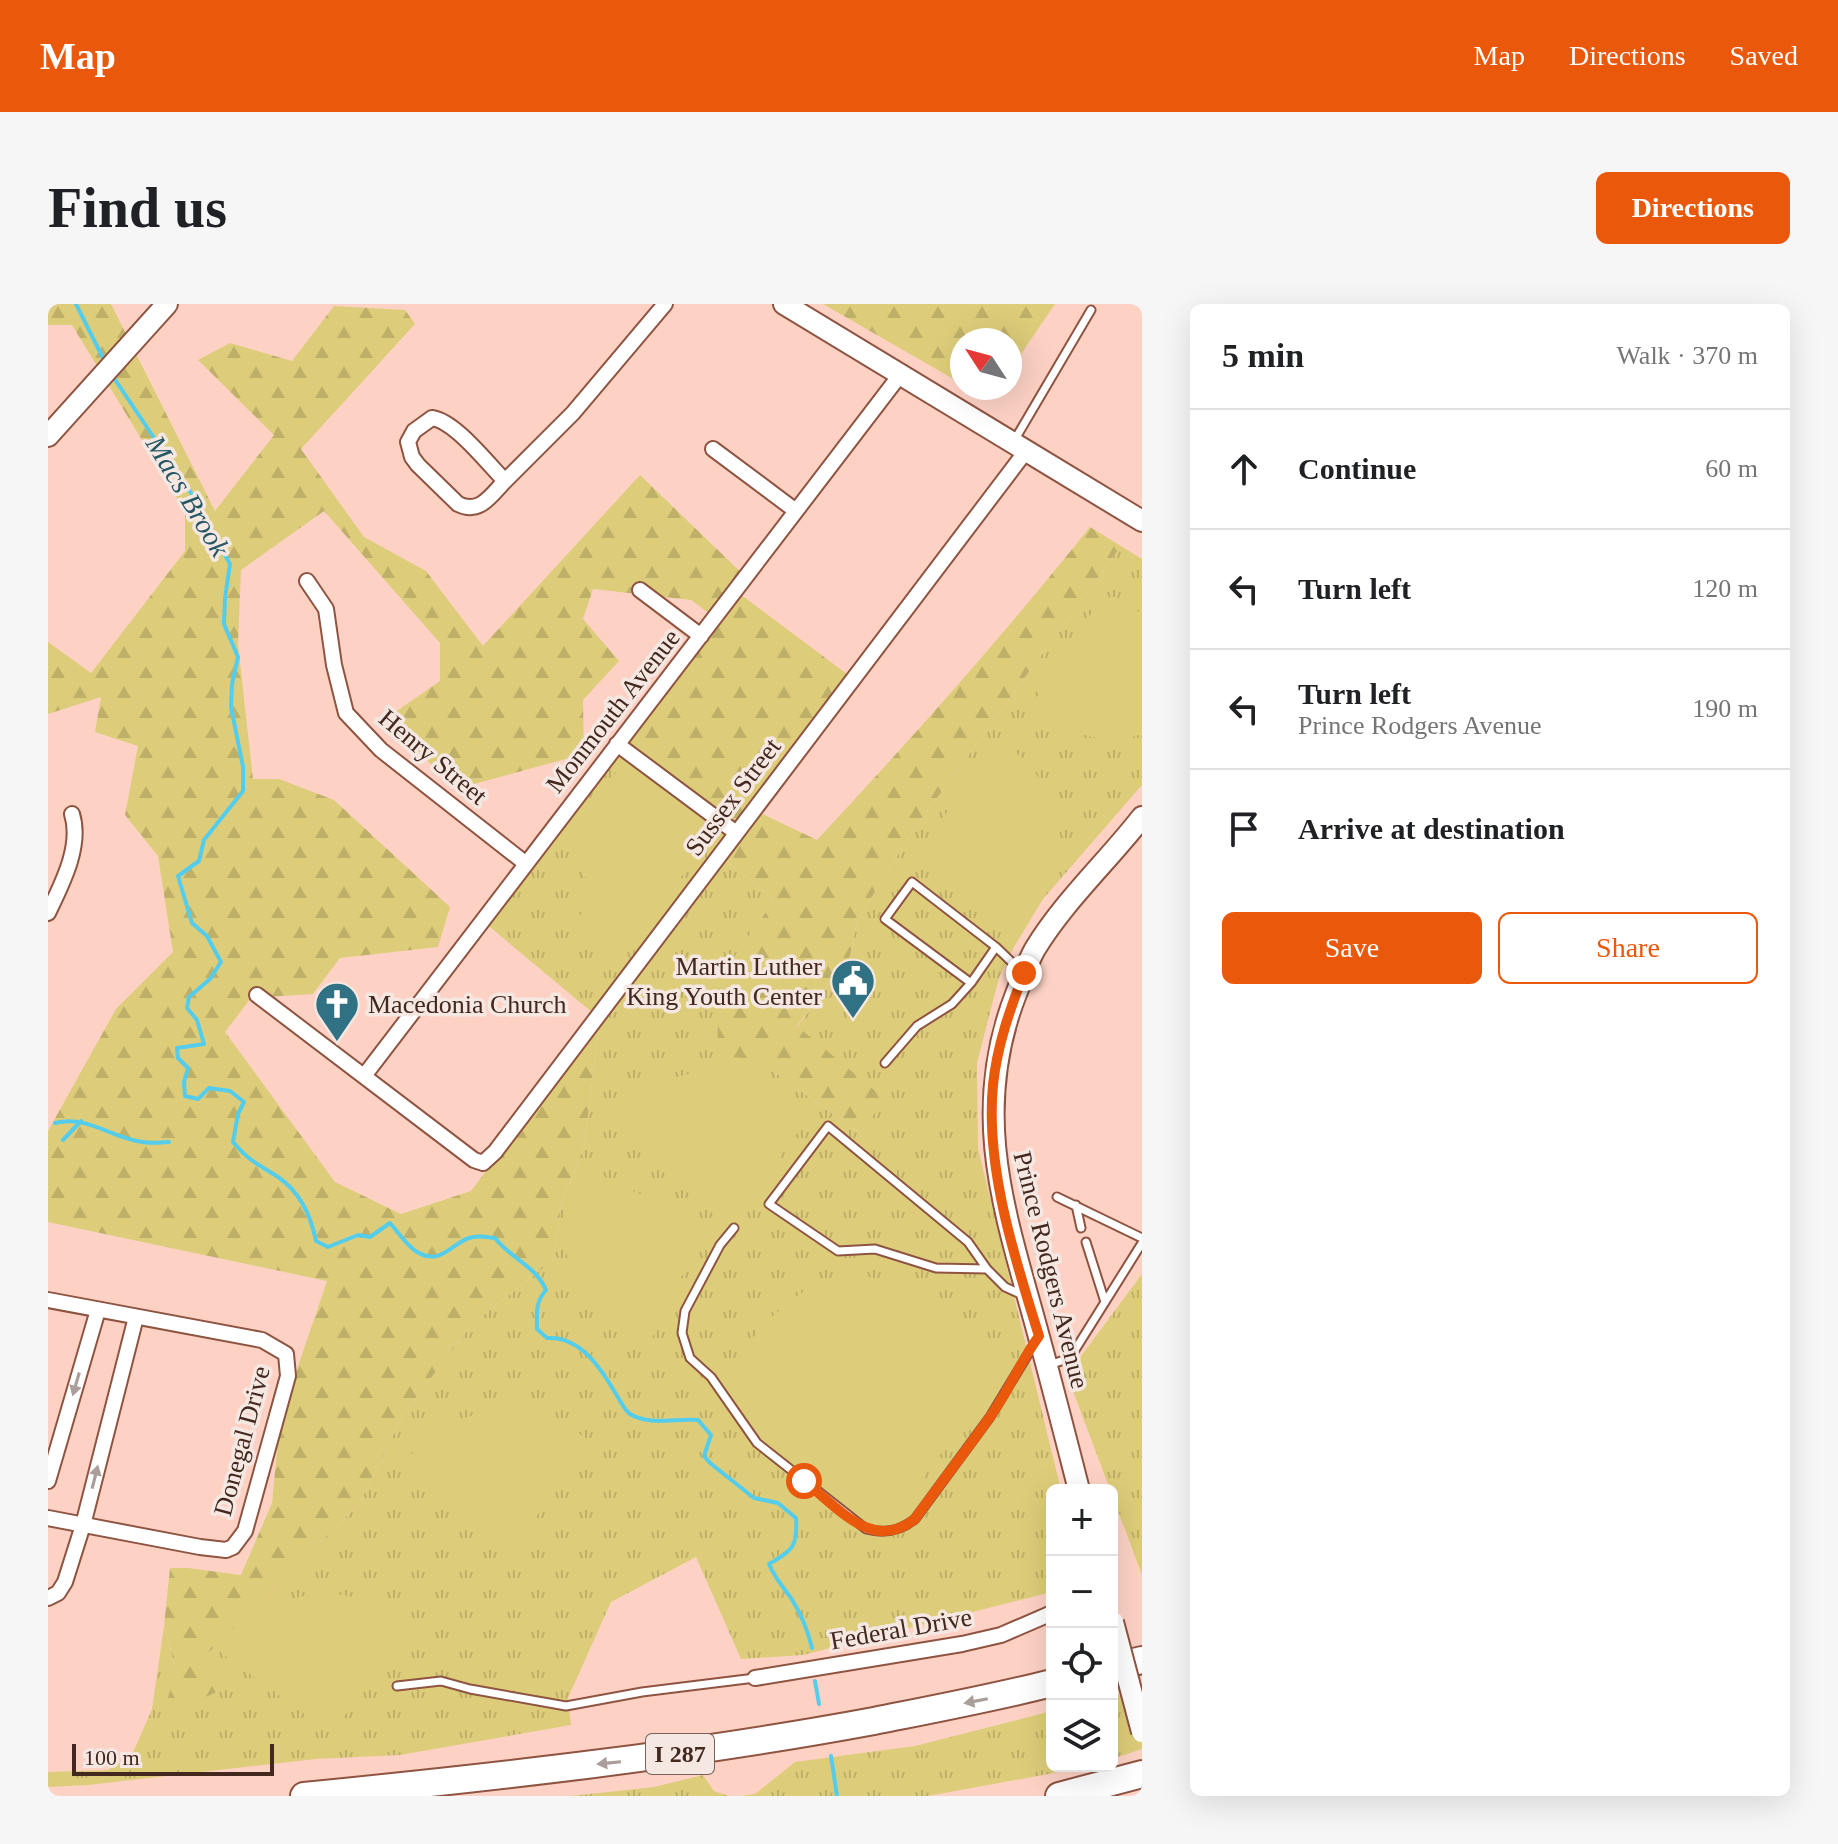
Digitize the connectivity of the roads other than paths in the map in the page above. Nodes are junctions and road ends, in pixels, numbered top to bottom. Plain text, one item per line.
1 (167, 304) edge
2 (665, 304) edge
3 (784, 304) edge
4 (1091, 310) dead end
5 (900, 375) junction
6 (48, 436) edge
7 (1019, 447) junction
8 (713, 449) dead end
9 (505, 481) junction
10 (796, 511) junction
11 (1142, 521) edge
12 (307, 581) dead end
13 (640, 590) dead end
14 (701, 636) junction
15 (617, 744) junction
16 (72, 814) dead end
17 (1142, 817) edge
18 (735, 832) junction
19 (525, 863) junction
20 (48, 913) edge
21 (996, 947) junction
22 (1024, 973) junction
23 (971, 983) junction
24 (257, 995) dead end
25 (885, 1063) dead end
26 (364, 1076) junction
27 (1057, 1197) dead end
28 (1076, 1205) junction
29 (734, 1228) dead end
30 (1081, 1228) dead end
31 (1142, 1240) edge
32 (1086, 1242) dead end
33 (987, 1269) junction
34 (1027, 1297) junction
35 (48, 1300) edge
36 (1105, 1302) junction
37 (98, 1310) junction
38 (136, 1317) junction
39 (1039, 1336) junction
40 (1046, 1366) junction
41 (48, 1481) edge
42 (1077, 1484) edge
43 (48, 1518) edge
44 (83, 1525) junction
45 (48, 1598) edge
46 (1046, 1616) edge
47 (1115, 1628) edge
48 (1142, 1660) edge
49 (1118, 1666) edge
50 (755, 1678) joint
51 (1046, 1685) edge
52 (397, 1686) dead end
53 (1142, 1732) edge
54 (1142, 1774) edge
55 (304, 1796) edge
56 (1059, 1796) edge

1 - 6 street
2 - 9 street
3 - 5 street
4 - 7 lane
5 - 7 street
5 - 10 street, Monmouth Avenue
7 - 11 street
7 - 18 street, Sussex Street
8 - 10 street
9 - 9 street
10 - 14 street, Monmouth Avenue
12 - 19 street, Henry Street
13 - 14 street
14 - 15 street, Monmouth Avenue
15 - 18 street
15 - 19 street, Monmouth Avenue
16 - 20 street
17 - 22 street, Prince Rodgers Avenue
18 - 26 street, Sussex Street
19 - 26 street, Monmouth Avenue
21 - 22 lane
21 - 23 lane
21 - 23 lane
22 - 34 street, Prince Rodgers Avenue
23 - 25 lane
24 - 26 street
27 - 28 lane
28 - 30 lane
28 - 31 lane
29 - 39 lane
31 - 36 lane
32 - 36 lane
33 - 33 lane
33 - 34 lane
34 - 39 street, Prince Rodgers Avenue
35 - 37 street, Donegal Drive
36 - 40 lane
37 - 38 street, Donegal Drive
37 -> 41 street
44 -> 38 street
38 - 44 street, Donegal Drive
39 - 40 street, Prince Rodgers Avenue
40 - 42 street, Prince Rodgers Avenue
43 - 44 street, Donegal Drive
44 - 45 street
46 - 50 street, Federal Drive
47 - 53 street, bridge
48 - 49 highway
50 - 52 lane
51 -> 55 highway, I 287
54 - 56 highway

